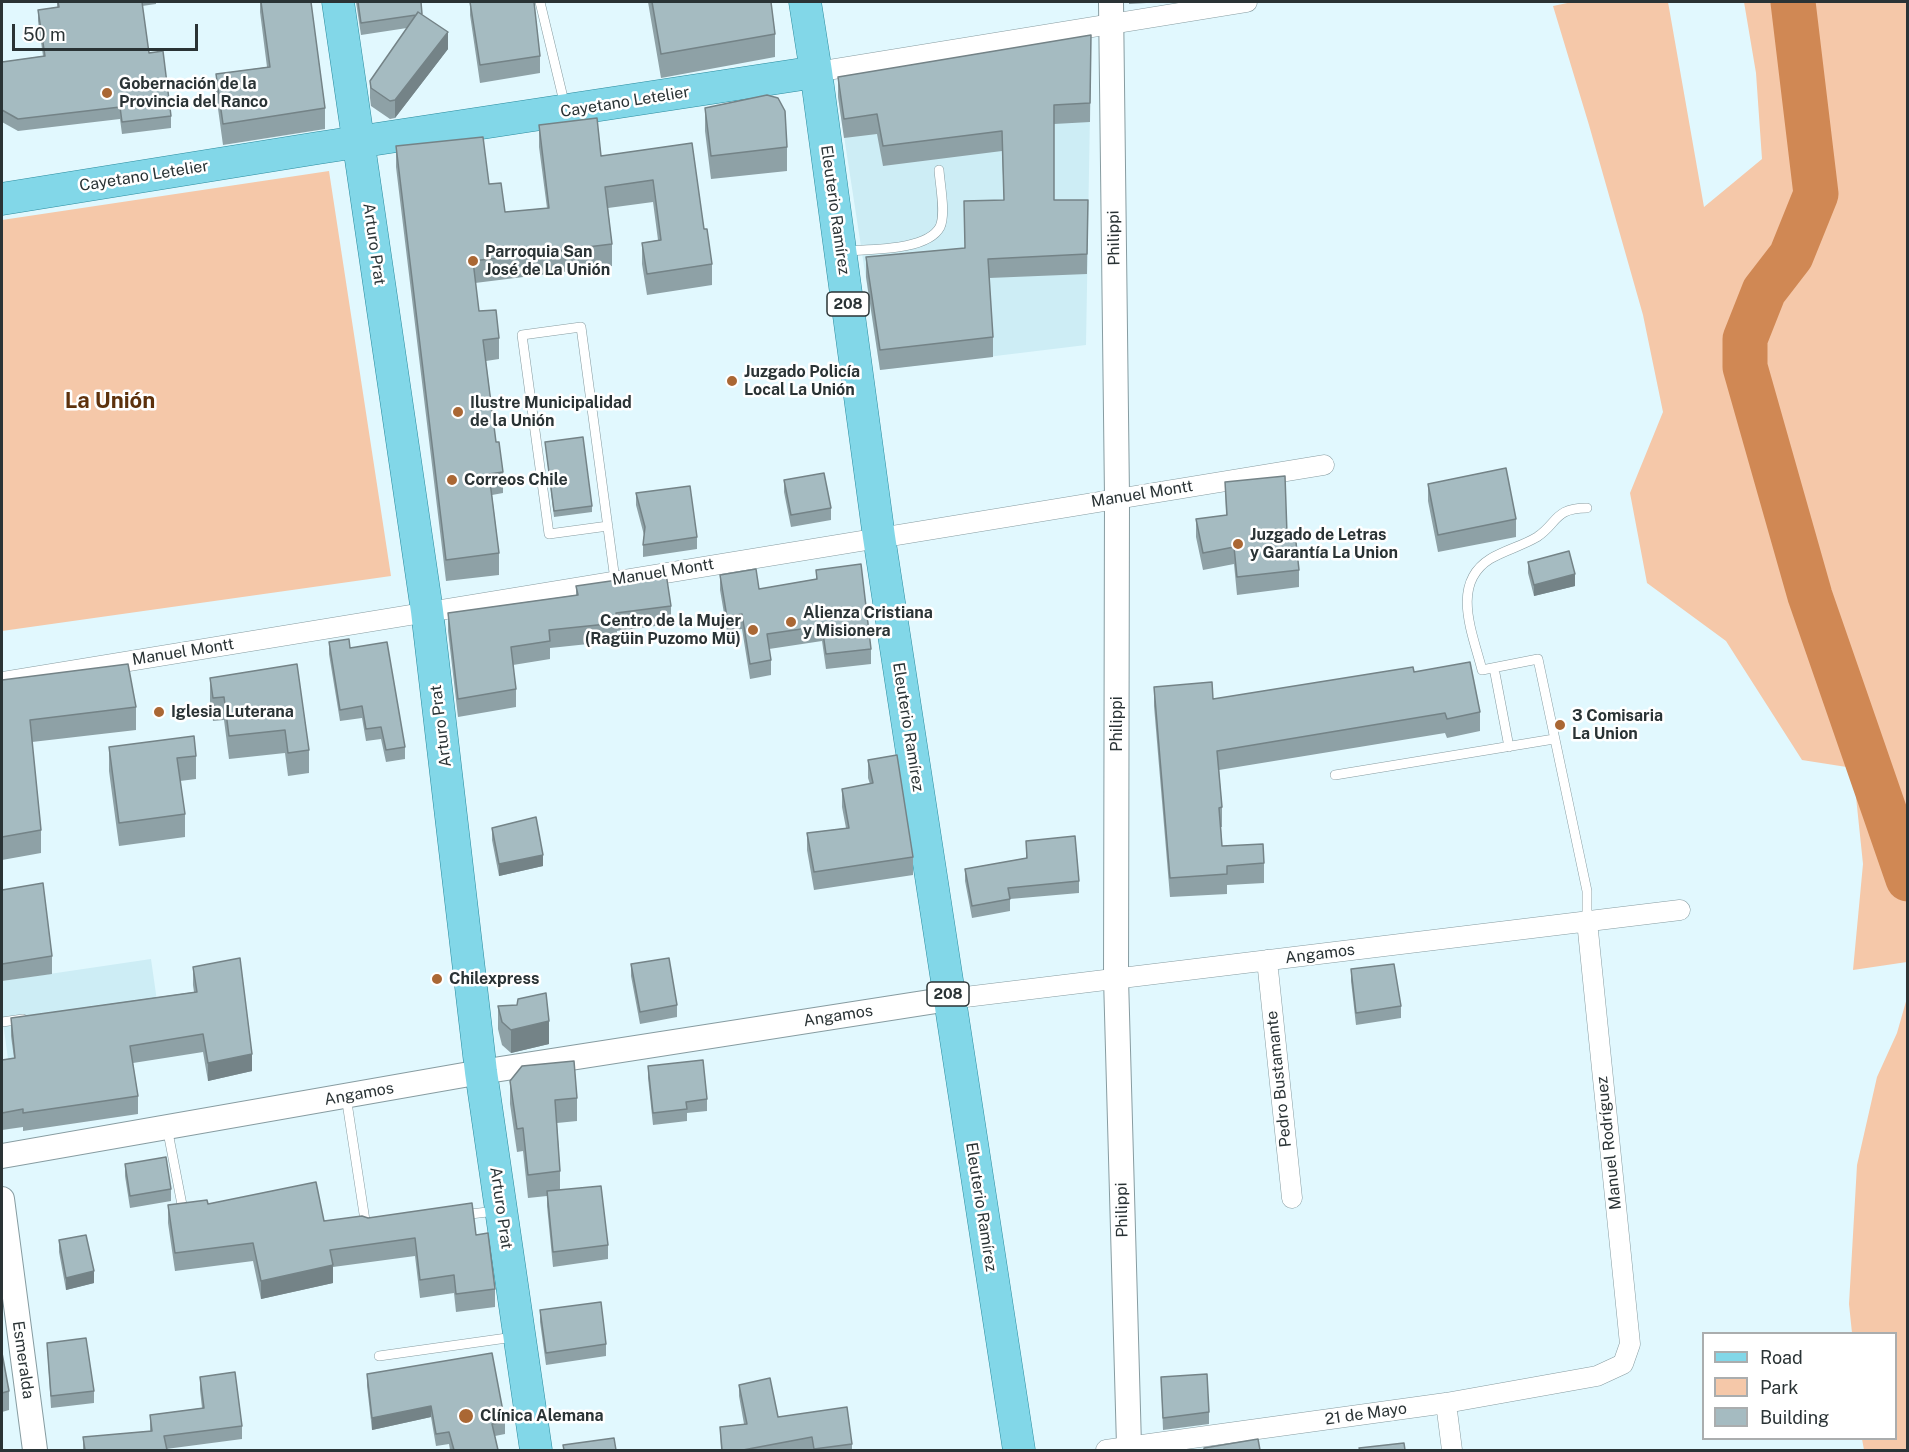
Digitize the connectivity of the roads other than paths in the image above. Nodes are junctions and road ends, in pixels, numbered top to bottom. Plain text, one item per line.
1 (338, 2) edge
2 (540, 2) edge
3 (805, 2) edge
4 (1247, 2) edge
5 (1112, 12) edge
6 (816, 72) junction
7 (566, 112) junction
8 (359, 142) junction
9 (939, 170) dead end
10 (2, 199) edge
11 (841, 251) junction
12 (1324, 465) dead end
13 (1117, 497) junction
14 (1587, 508) dead end
15 (608, 526) junction
16 (879, 537) junction
17 (615, 580) junction
18 (427, 611) junction
19 (1494, 668) junction
20 (2, 682) edge
21 (1554, 740) junction
22 (1509, 747) junction
23 (1335, 776) dead end
24 (1680, 910) dead end
25 (1587, 921) junction
26 (1267, 960) junction
27 (1116, 978) junction
28 (949, 999) junction
29 (35, 1017) edge
30 (2, 1022) edge
31 (481, 1072) junction
32 (346, 1096) junction
33 (167, 1127) junction
34 (2, 1156) edge
35 (2, 1198) edge
36 (1292, 1198) dead end
37 (183, 1210) edge
38 (501, 1210) junction
39 (450, 1217) edge
40 (378, 1227) edge
41 (519, 1336) junction
42 (379, 1356) dead end
43 (1623, 1364) joint
44 (1446, 1403) junction
45 (1117, 1448) edge
46 (35, 1450) edge
47 (536, 1450) edge
48 (1019, 1450) edge
49 (1452, 1450) edge

1 - 8 main road, Arturo Prat
2 - 7 lane
3 - 6 main road, Eleuterio Ramírez / 208
4 - 5 street, Cayetano Letelier
5 - 6 street, Cayetano Letelier
5 - 13 street, Philippi
6 - 7 main road, Cayetano Letelier
6 - 11 main road, Eleuterio Ramírez / 208
7 - 8 main road, Cayetano Letelier
8 - 10 main road, Cayetano Letelier
8 - 18 main road, Arturo Prat
9 - 11 lane
11 - 16 main road, Eleuterio Ramírez / 208
12 - 13 street, Manuel Montt
13 - 16 street, Manuel Montt
13 - 27 street, Philippi
14 - 19 lane
15 - 15 lane
15 - 17 lane
16 - 17 street, Manuel Montt
16 - 28 main road, Eleuterio Ramírez / 208
17 - 18 street, Manuel Montt
18 - 20 street, Manuel Montt
18 - 31 main road, Arturo Prat
19 - 21 lane
19 - 22 lane
21 - 22 lane
21 - 25 lane
22 - 23 lane
24 - 25 street, Angamos
25 - 26 street, Angamos
25 - 43 street, Manuel Rodríguez
26 - 27 street, Angamos
26 - 36 street, Pedro Bustamante
27 - 28 street, Angamos
27 - 45 street, Philippi
28 - 31 street, Angamos
28 - 48 main road, Eleuterio Ramírez / 208
29 - 30 lane
31 - 32 street, Angamos
31 - 38 main road, Arturo Prat
32 - 33 street, Angamos
32 - 40 lane
33 - 34 street, Angamos
33 - 37 lane
35 - 46 street, Esmeralda
38 - 39 lane
38 - 41 main road, Arturo Prat
41 - 42 lane
41 - 47 main road, Arturo Prat
43 - 44 street, 21 de Mayo
44 - 45 street, 21 de Mayo
44 - 49 street

